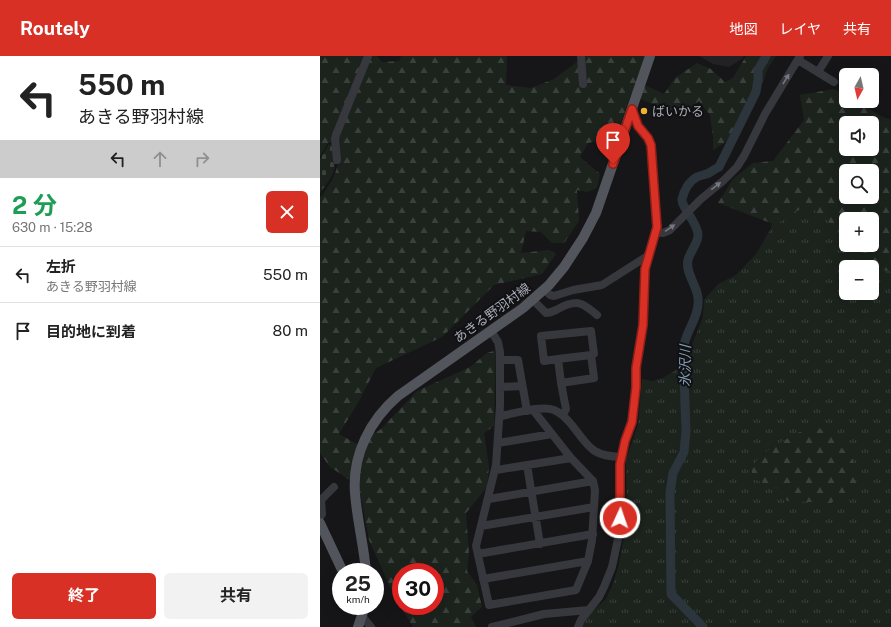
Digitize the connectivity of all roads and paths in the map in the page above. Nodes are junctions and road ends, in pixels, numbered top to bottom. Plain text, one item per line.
1 (368, 56) edge
2 (581, 56) edge
3 (650, 56) edge
4 (828, 56) edge
5 (799, 58) edge
6 (818, 72) junction
7 (834, 82) dead end
8 (583, 84) dead end
9 (632, 109) junction
10 (337, 160) dead end
11 (656, 232) junction
12 (649, 255) junction
13 (544, 289) junction
14 (533, 300) junction
15 (597, 315) dead end
16 (491, 331) junction
17 (591, 355) junction
18 (558, 359) junction
19 (500, 360) junction
20 (561, 382) junction
21 (522, 386) junction
22 (500, 387) junction
23 (530, 411) junction
24 (563, 415) junction
25 (500, 416) junction
26 (552, 434) junction
27 (498, 443) junction
28 (621, 457) junction
29 (571, 458) junction
30 (527, 466) junction
31 (496, 470) junction
32 (593, 481) junction
33 (334, 487) dead end
34 (531, 492) junction
35 (489, 499) junction
36 (594, 507) junction
37 (536, 517) junction
38 (320, 518) edge
39 (320, 524) edge
40 (481, 526) junction
41 (593, 534) junction
42 (540, 544) junction
43 (478, 554) junction
44 (588, 561) junction
45 (339, 563) edge
46 (365, 563) edge
47 (483, 580) junction
48 (589, 610) junction
49 (361, 618) edge
50 (371, 627) edge
51 (492, 627) edge
52 (578, 627) edge

1 - 10 street
2 - 8 street
3 - 9 main road, あきる野羽村線
4 - 6 street
5 - 6 street
11 -> 5 street
6 - 7 street
9 - 11 street
9 - 13 main road, あきる野羽村線
11 - 12 street
12 - 13 street
12 - 28 street
13 - 14 main road, あきる野羽村線
14 - 15 street
14 - 16 main road, あきる野羽村線
16 - 19 street
16 - 46 main road, あきる野羽村線
17 - 18 street
17 - 18 street
17 - 20 street
18 - 20 street
19 - 21 street
19 - 22 street
20 - 24 street
21 - 22 street
21 - 23 street
22 - 25 street
23 - 24 street
23 - 25 street
23 - 26 street
24 - 28 street
25 - 27 street
26 - 27 street
26 - 29 street
27 - 31 street
28 - 48 street
29 - 30 street
29 - 32 street
30 - 31 street
30 - 34 street
31 - 35 street
32 - 34 street
32 - 36 street
33 - 38 street
34 - 35 street
34 - 37 street
35 - 40 street
36 - 37 street
36 - 41 street
37 - 40 street
37 - 42 street
39 - 45 main road
40 - 43 street
41 - 42 street
41 - 44 street
42 - 43 street
43 - 47 street
44 - 47 street
44 - 47 street
48 - 51 street
48 - 52 street
49 - 50 street

